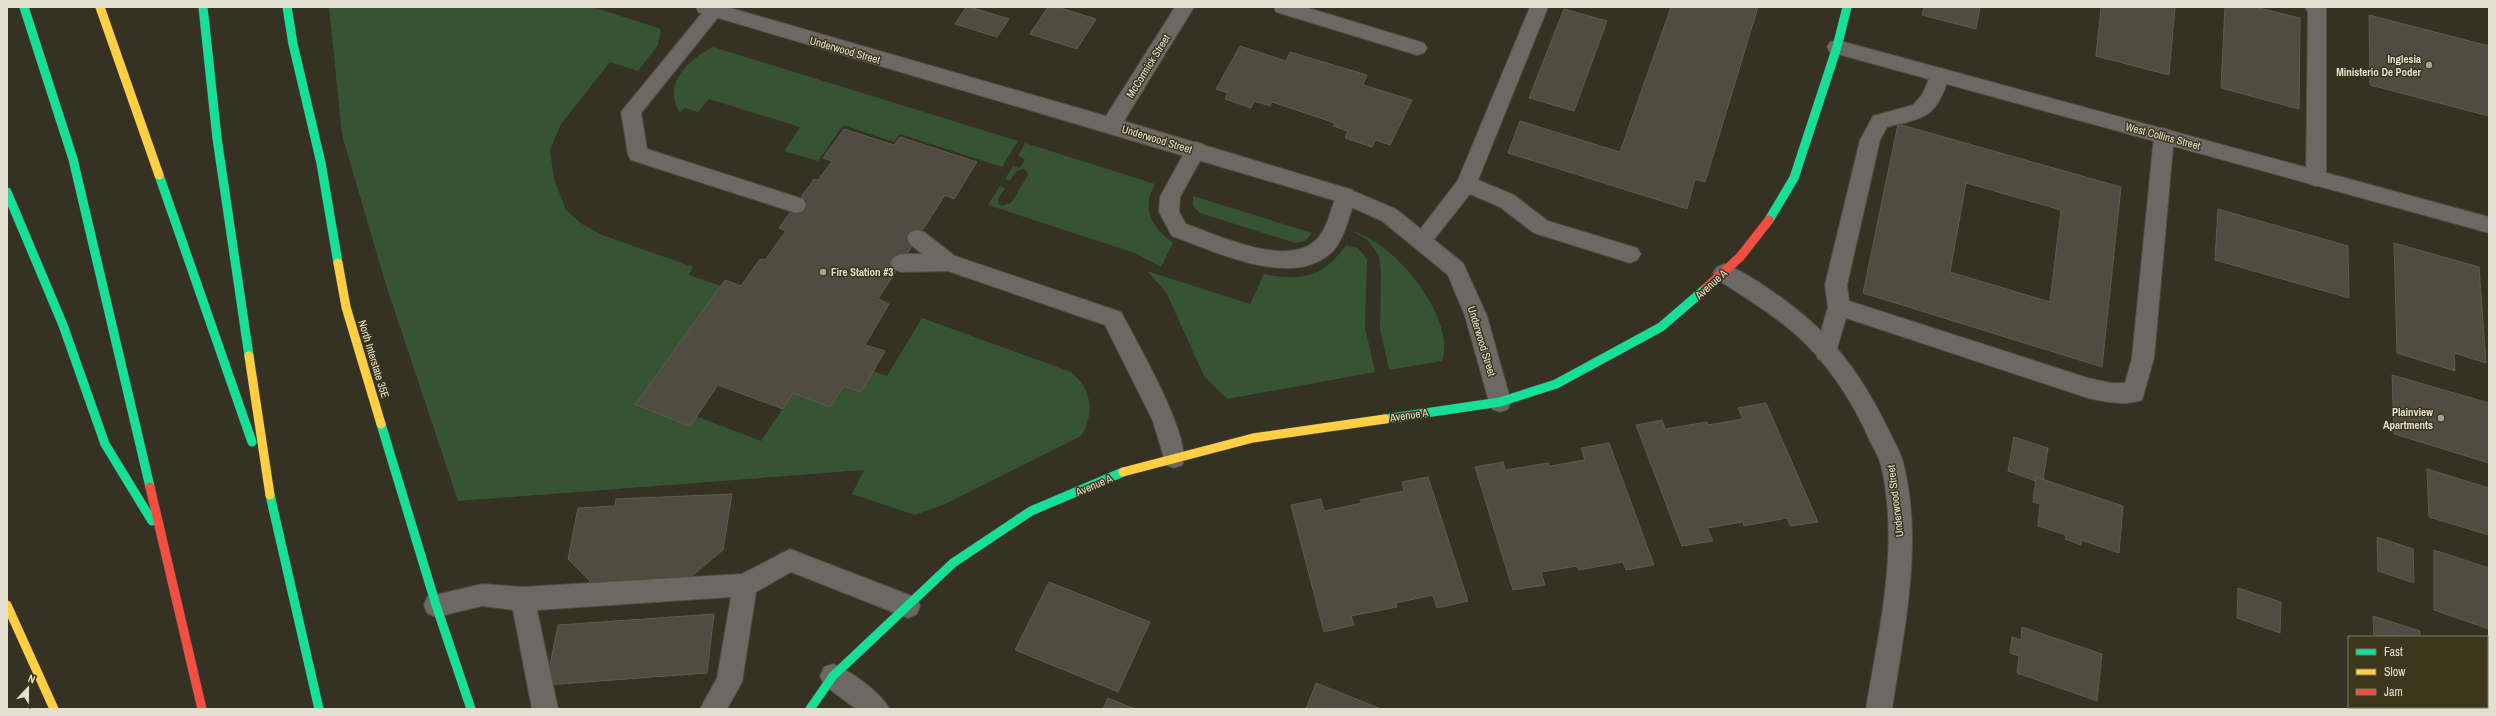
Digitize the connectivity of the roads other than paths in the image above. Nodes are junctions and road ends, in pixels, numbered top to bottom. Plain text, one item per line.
1 (24, 7) edge
2 (100, 7) edge
3 (203, 7) edge
4 (287, 7) edge
5 (1185, 7) edge
6 (1283, 7) edge
7 (1539, 7) edge
8 (1847, 7) edge
9 (2314, 7) edge
10 (710, 9) edge
11 (1837, 47) junction
12 (1417, 48) dead end
13 (1940, 75) junction
14 (1111, 125) junction
15 (2164, 136) junction
16 (1196, 150) junction
17 (2316, 178) junction
18 (1466, 184) junction
19 (7, 192) edge
20 (1346, 196) junction
21 (796, 205) dead end
22 (2489, 225) edge
23 (918, 238) dead end
24 (1422, 240) junction
25 (1630, 254) dead end
26 (948, 262) junction
27 (901, 263) dead end
28 (1724, 273) junction
29 (1839, 307) junction
30 (1826, 352) junction
31 (1500, 402) junction
32 (1174, 458) junction
33 (269, 490) junction
34 (163, 539) junction
35 (745, 585) junction
36 (523, 599) junction
37 (7, 605) edge
38 (436, 605) junction
39 (908, 606) junction
40 (833, 676) junction
41 (54, 709) edge
42 (202, 709) edge
43 (319, 709) edge
44 (471, 709) edge
45 (546, 709) edge
46 (713, 709) edge
47 (810, 709) edge
48 (876, 709) edge
49 (1879, 709) edge

1 - 34 main road
2 - 33 main road
3 - 33 main road
4 - 38 main road, North Interstate 35E
5 - 14 street, McCormick Street
6 - 12 street
7 - 18 street
8 - 11 main road, Avenue A
9 - 17 street
10 - 14 street, Underwood Street
10 - 21 street
11 - 13 street, West Collins Street
11 - 28 main road, Avenue A
13 - 15 street, West Collins Street
13 - 29 street
14 - 16 street, Underwood Street
15 - 17 street, West Collins Street
15 - 29 street
16 - 20 street, Underwood Street
16 - 20 street
17 - 22 street, West Collins Street
18 - 24 street
18 - 25 street
19 - 34 main road
20 - 24 street, Underwood Street
23 - 26 street
24 - 31 street, Underwood Street
26 - 27 street
26 - 32 street
28 - 30 street, Underwood Street
28 - 31 main road, Avenue A
29 - 30 street
30 - 49 street, Underwood Street
31 - 32 main road, Avenue A
32 - 39 main road, Avenue A
33 - 43 main road
34 - 42 main road
35 - 36 street
35 - 39 street
35 - 46 street
36 - 38 street
36 - 45 street
37 - 41 main road
38 - 44 main road, North Interstate 35E
39 - 40 main road, Avenue A
40 - 47 main road
40 - 48 street

